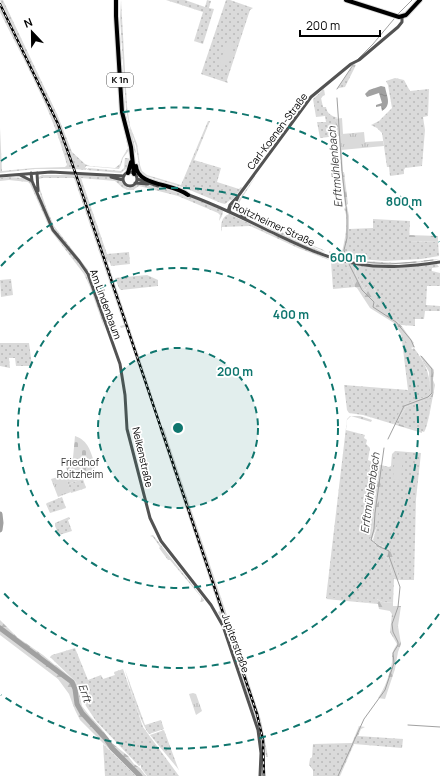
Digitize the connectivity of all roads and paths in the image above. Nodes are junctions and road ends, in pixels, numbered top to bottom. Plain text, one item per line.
1 (116, 0) edge
2 (346, 0) edge
3 (420, 0) edge
4 (402, 17) junction
5 (126, 130) junction
6 (132, 160) junction
7 (31, 173) junction
8 (37, 173) junction
9 (128, 173) junction
10 (18, 174) junction
11 (134, 174) junction
12 (0, 176) edge
13 (107, 176) junction
14 (124, 176) junction
15 (136, 179) junction
16 (123, 180) junction
17 (32, 181) junction
18 (136, 183) junction
19 (152, 184) junction
20 (38, 195) junction
21 (188, 195) junction
22 (239, 195) junction
23 (236, 203) junction
24 (228, 211) junction
25 (246, 219) junction
26 (440, 262) edge
27 (118, 359) joint
28 (156, 533) joint
29 (260, 776) edge

1 - 5 main road, K 1n
2 - 4 main road
3 - 4 main road
4 - 22 street, Carl-Koenen-Straße
5 - 6 main road, K 1n
5 - 21 main road, K 1n
6 - 9 main road, K 1n
6 - 11 main road, K 1n
7 - 8 street
7 - 10 street
7 - 17 street, Am Lindenbaum
8 - 13 street
8 - 20 street, Am Lindenbaum
9 - 11 street
9 - 14 street
10 - 12 street
10 - 17 street
11 - 15 street
13 - 14 street
13 - 16 street
14 - 16 street
15 - 18 street
15 - 19 street, Roitzheimer Straße
16 - 18 street
17 - 20 street, Am Lindenbaum
18 - 19 street, Roitzheimer Straße
19 - 21 street, Roitzheimer Straße
20 - 27 street, Am Lindenbaum
21 - 24 street, Roitzheimer Straße
22 - 23 street, Carl-Koenen-Straße
22 - 24 street, Carl-Koenen-Straße
23 - 24 street, Carl-Koenen-Straße
23 - 25 street
24 - 25 street, Roitzheimer Straße
25 - 26 street, Roitzheimer Straße
27 - 28 street, Nelkenstraße
28 - 29 street, Jupiterstraße

